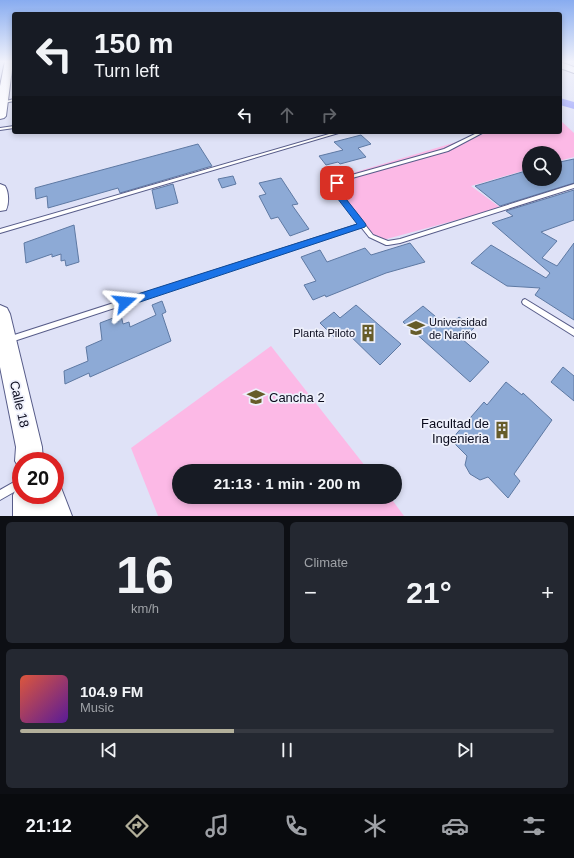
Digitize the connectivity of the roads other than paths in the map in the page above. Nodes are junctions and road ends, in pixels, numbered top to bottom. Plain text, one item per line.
1 (9, 85) edge
2 (9, 101) edge
3 (0, 116) edge
4 (12, 127) edge
5 (0, 129) edge
6 (333, 134) edge
7 (478, 134) edge
8 (574, 186) edge
9 (0, 189) edge
10 (0, 206) edge
11 (362, 225) junction
12 (0, 231) edge
13 (526, 302) dead end
14 (0, 314) edge
15 (574, 333) edge
16 (6, 341) junction
17 (31, 452) edge
18 (12, 488) edge
19 (0, 495) edge
20 (28, 504) edge
21 (53, 504) edge
22 (28, 516) edge
23 (57, 516) edge

1 - 2 main road
2 - 3 main road
4 - 5 lane
6 - 12 lane
7 - 11 lane
8 - 11 lane
9 - 10 main road
11 - 16 lane
13 - 15 lane
14 - 16 main road, Calle 18
16 - 17 main road, Calle 18
18 - 19 lane
20 - 22 main road
21 - 23 main road

